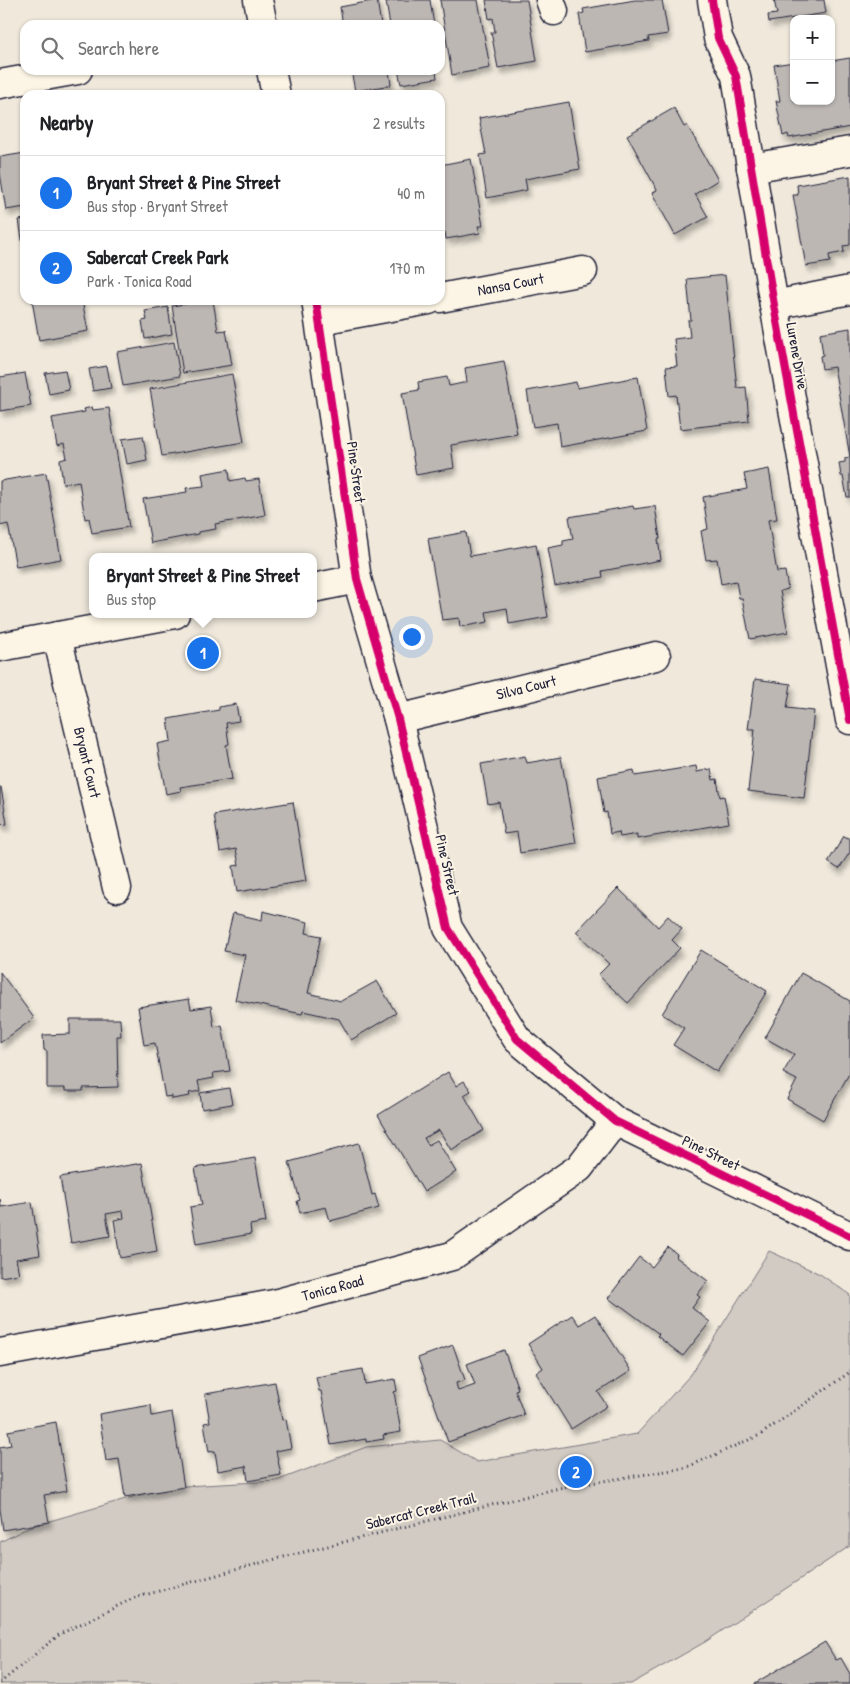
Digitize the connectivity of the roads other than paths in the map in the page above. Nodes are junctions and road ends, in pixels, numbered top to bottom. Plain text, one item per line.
1 (258, 0) edge
2 (712, 0) edge
3 (262, 20) edge
4 (50, 75) edge
5 (272, 75) edge
6 (0, 84) edge
7 (275, 90) edge
8 (850, 151) edge
9 (751, 168) junction
10 (583, 272) dead end
11 (850, 290) edge
12 (445, 297) edge
13 (374, 305) edge
14 (774, 305) junction
15 (318, 310) edge
16 (357, 579) junction
17 (317, 587) edge
18 (154, 618) edge
19 (58, 636) junction
20 (0, 647) edge
21 (656, 656) dead end
22 (398, 720) junction
23 (850, 720) edge
24 (117, 888) dead end
25 (615, 1121) junction
26 (850, 1236) edge
27 (0, 1353) edge

1 - 3 street
2 - 9 street, Lurene Drive
4 - 6 street
5 - 7 street
8 - 9 street
9 - 14 street, Lurene Drive
10 - 12 street, Nansa Court
11 - 14 street
13 - 15 street
14 - 23 street, Lurene Drive
15 - 16 street, Pine Street
16 - 17 street
16 - 22 street, Pine Street
18 - 19 street
19 - 20 street
19 - 24 street, Bryant Court
21 - 22 street, Silva Court
22 - 25 street, Pine Street
25 - 26 street, Pine Street
25 - 27 street, Tonica Road

